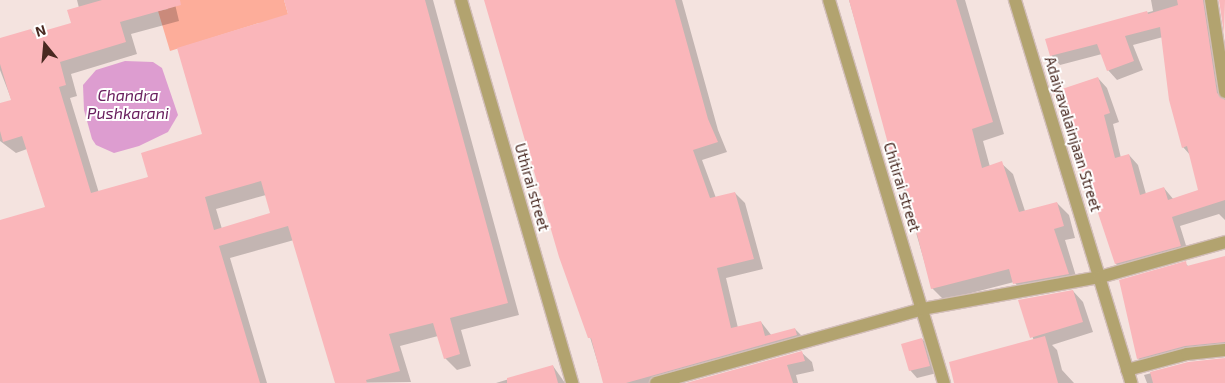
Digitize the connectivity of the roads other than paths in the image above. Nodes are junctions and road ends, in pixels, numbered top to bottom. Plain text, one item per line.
1 (461, 0) edge
2 (829, 0) edge
3 (1015, 0) edge
4 (1211, 0) edge
5 (1225, 92) edge
6 (1225, 242) edge
7 (1100, 277) junction
8 (922, 309) junction
9 (1225, 350) edge
10 (1127, 370) junction
11 (572, 383) edge
12 (656, 383) edge
13 (944, 383) edge
14 (1131, 383) edge

1 - 11 street, Uthirai street
2 - 8 street, Chitirai street
3 - 7 street, Adaiyavalainjaan Street
4 - 5 street
6 - 7 street
7 - 8 street
7 - 10 street, Adaiyavalainjaan Street
8 - 12 street
8 - 13 street, Chitirai street
9 - 10 street
10 - 14 street, Adaiyavalainjaan Street

